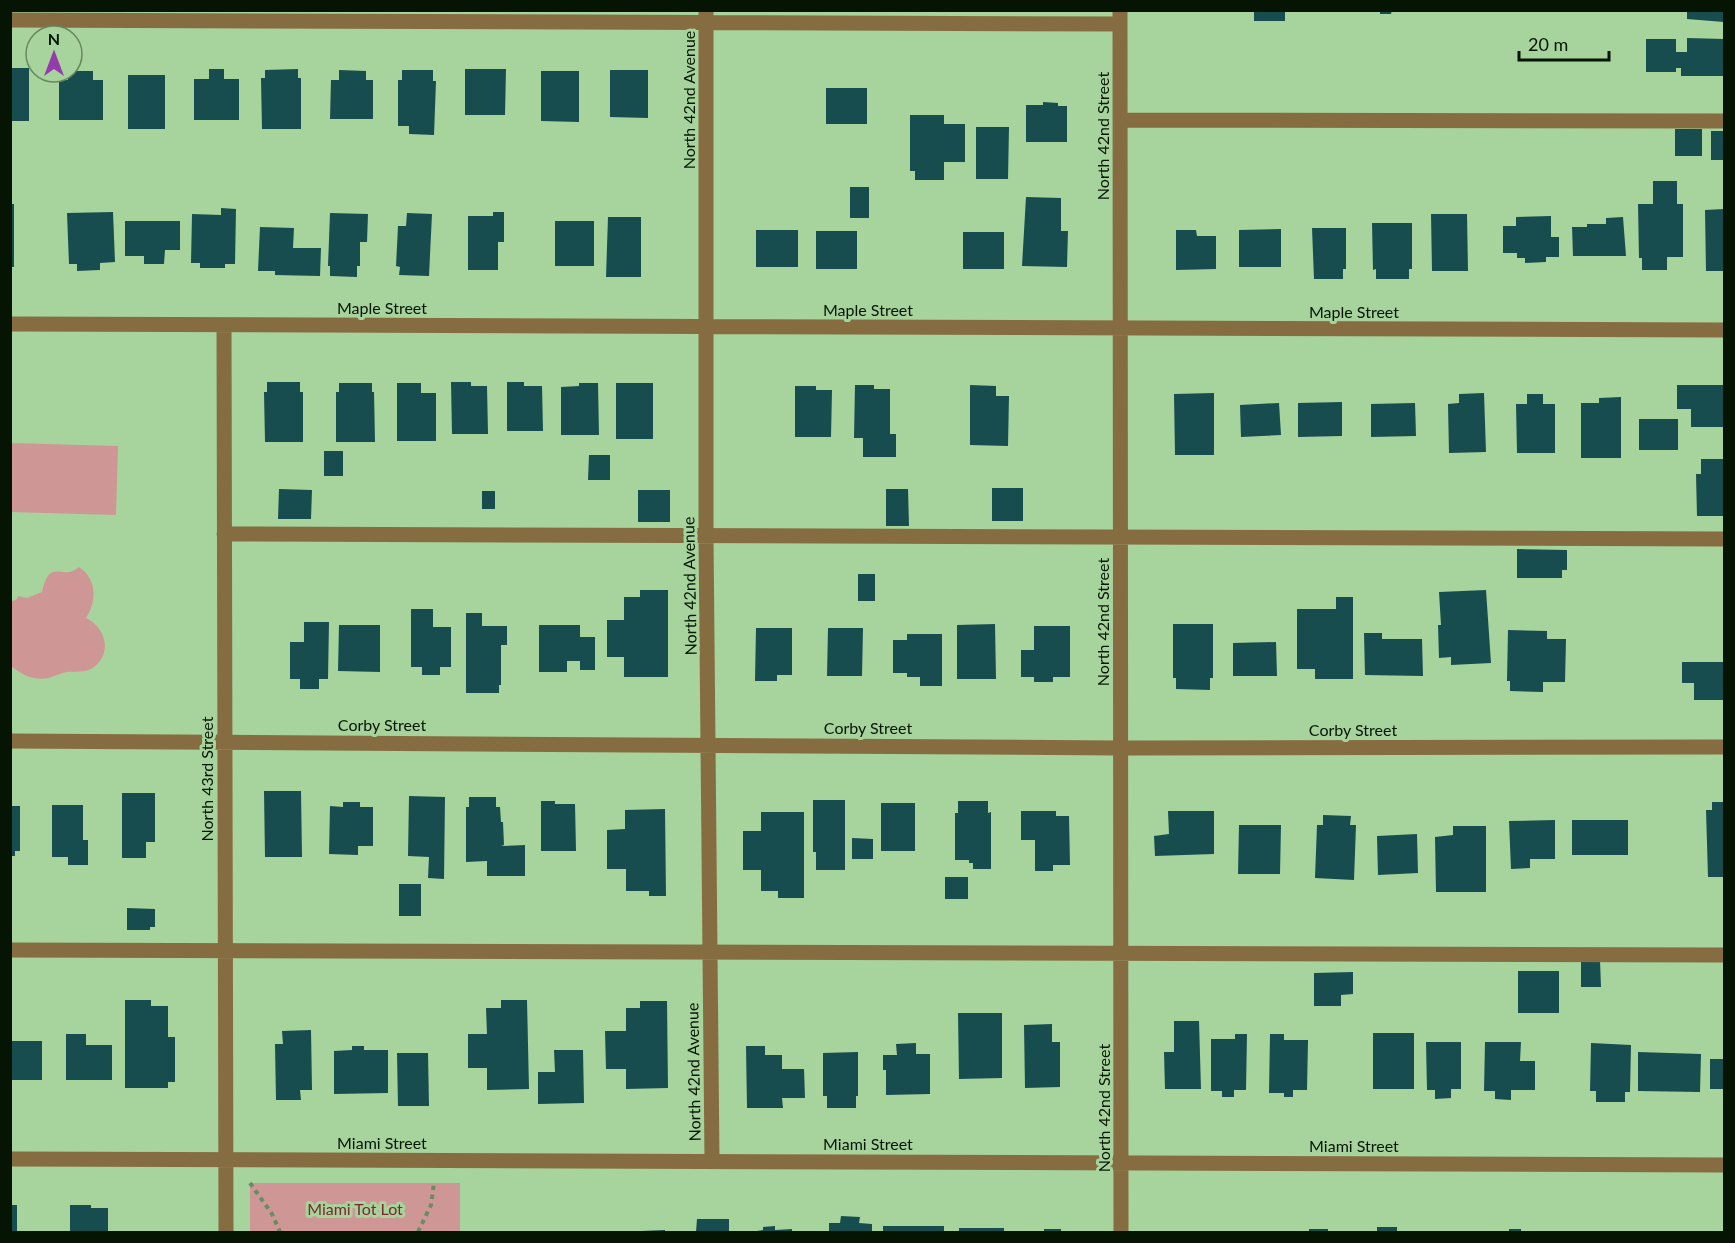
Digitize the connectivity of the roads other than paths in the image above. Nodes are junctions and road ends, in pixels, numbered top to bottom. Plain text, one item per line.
1 (706, 17) edge
2 (1120, 17) edge
3 (10, 20) edge
4 (1120, 120) junction
5 (1725, 121) edge
6 (10, 324) edge
7 (224, 325) junction
8 (706, 326) junction
9 (1120, 328) junction
10 (1725, 330) edge
11 (224, 534) junction
12 (706, 537) junction
13 (1120, 538) junction
14 (1725, 539) edge
15 (10, 741) edge
16 (224, 742) junction
17 (709, 744) junction
18 (1725, 747) edge
19 (1120, 748) junction
20 (10, 950) edge
21 (225, 951) junction
22 (710, 954) junction
23 (1121, 954) junction
24 (1725, 955) edge
25 (10, 1159) edge
26 (226, 1160) junction
27 (712, 1161) junction
28 (1121, 1162) junction
29 (1725, 1165) edge
30 (226, 1233) edge
31 (1121, 1233) edge

1 - 2 street
1 - 3 street
1 - 8 street, North 42nd Avenue
2 - 4 street, North 42nd Street
4 - 5 street
4 - 9 street, North 42nd Street
6 - 7 street, Maple Street
7 - 8 street, Maple Street
7 - 11 street, North 43rd Street
8 - 9 street, Maple Street
8 - 12 street, North 42nd Avenue
9 - 10 street, Maple Street
9 - 13 street, North 42nd Street
11 - 12 street
11 - 16 street, North 43rd Street
12 - 13 street
12 - 17 street, North 42nd Avenue
13 - 14 street
13 - 19 street, North 42nd Street
15 - 16 street, Corby Street
16 - 17 street, Corby Street
16 - 21 street, North 43rd Street
17 - 19 street, Corby Street
17 - 22 street, North 42nd Avenue
18 - 19 street, Corby Street
19 - 23 street, North 42nd Street
20 - 21 street
21 - 22 street
21 - 26 street, North 43rd Street
22 - 23 street
22 - 27 street, North 42nd Avenue
23 - 24 street
23 - 28 street, North 42nd Street
25 - 26 street, Miami Street
26 - 27 street, Miami Street
26 - 30 street, North 43rd Street
27 - 28 street, Miami Street
28 - 29 street, Miami Street
28 - 31 street, North 42nd Street

